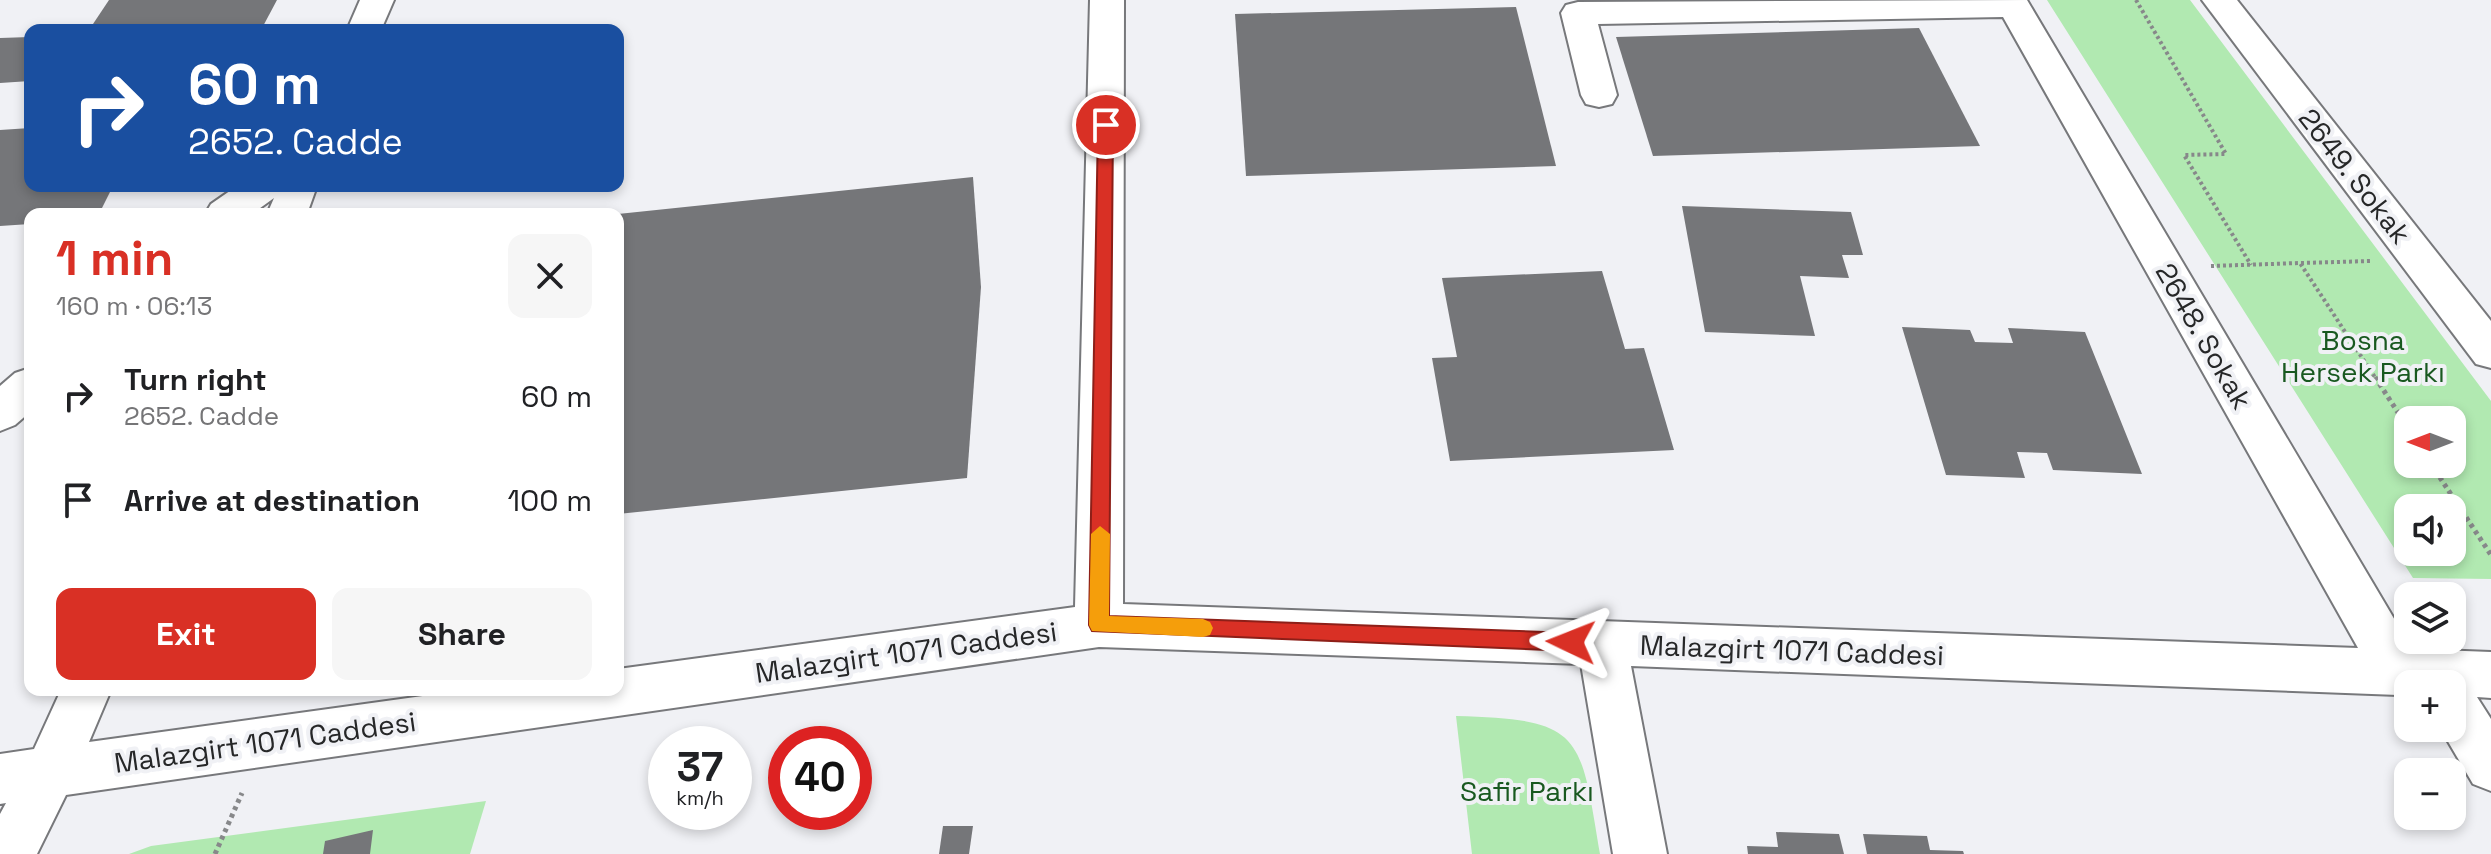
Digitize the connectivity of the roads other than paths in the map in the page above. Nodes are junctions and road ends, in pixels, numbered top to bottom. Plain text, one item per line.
1 (377, 0) edge
2 (1107, 0) edge
3 (2219, 0) edge
4 (2012, 3) edge
5 (367, 24) edge
6 (1599, 95) dead end
7 (256, 192) edge
8 (233, 208) edge
9 (2491, 352) edge
10 (24, 391) edge
11 (0, 413) edge
12 (1099, 625) junction
13 (1602, 643) junction
14 (2424, 670) edge
15 (2491, 675) edge
16 (2466, 678) edge
17 (2394, 681) edge
18 (624, 691) edge
19 (83, 696) edge
20 (589, 696) edge
21 (2466, 731) edge
22 (2491, 766) edge
23 (51, 771) junction
24 (0, 779) edge
25 (8, 854) edge
26 (1640, 854) edge

1 - 5 street
2 - 12 street
3 - 9 street, 2649. Sokak
4 - 6 street
4 - 14 street, 2648. Sokak
7 - 8 street
10 - 11 street
12 - 13 street, Malazgirt 1071 Caddesi
12 - 18 street, Malazgirt 1071 Caddesi
13 - 17 street, Malazgirt 1071 Caddesi
13 - 26 street
15 - 16 street, Malazgirt 1071 Caddesi
19 - 23 street
20 - 23 street, Malazgirt 1071 Caddesi
21 - 22 street, 2648. Sokak
23 - 24 street, Malazgirt 1071 Caddesi
23 - 25 street

